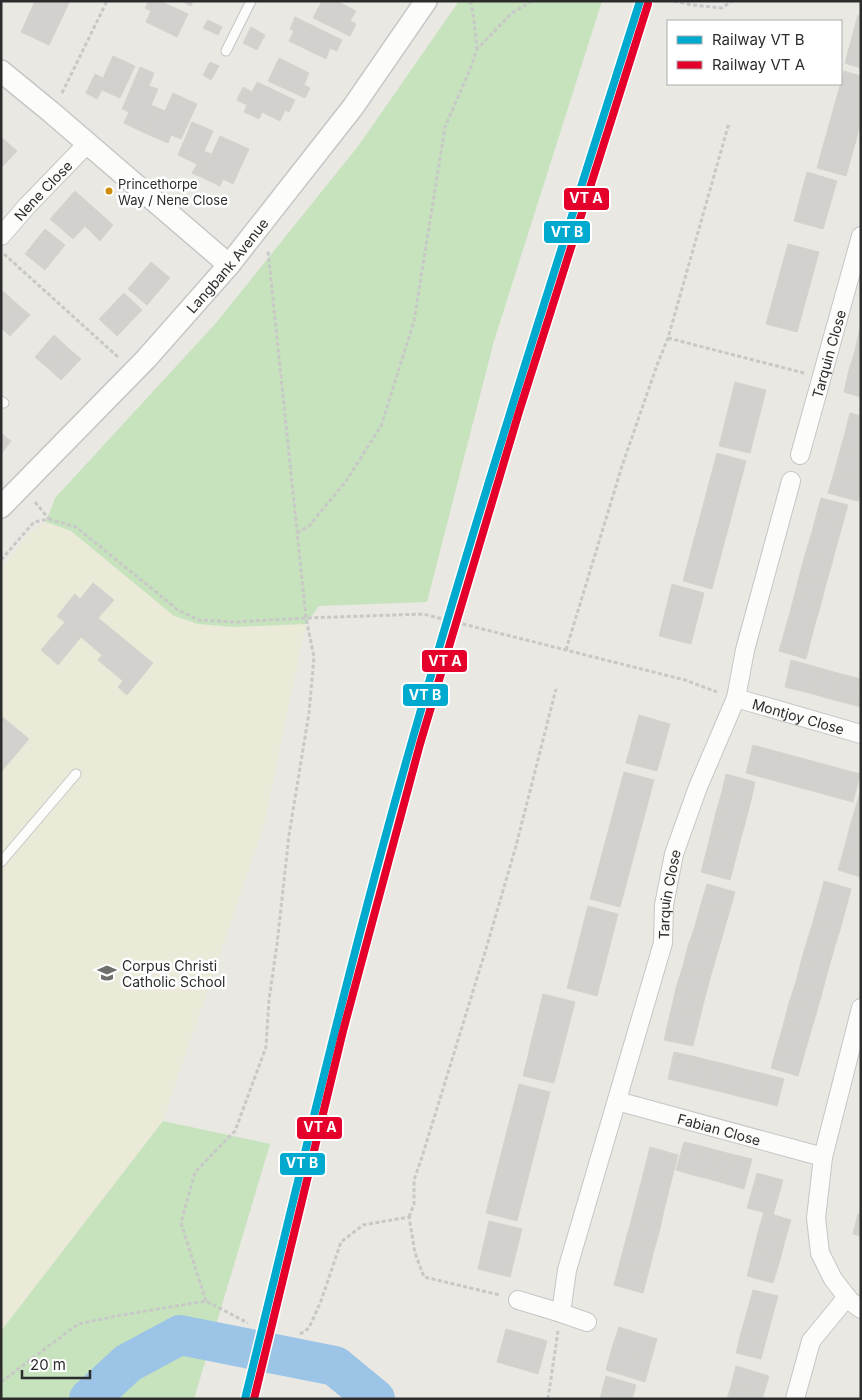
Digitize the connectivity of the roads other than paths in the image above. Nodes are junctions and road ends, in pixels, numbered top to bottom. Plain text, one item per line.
1 (251, 1) edge
2 (426, 1) edge
3 (226, 50) dead end
4 (1, 71) edge
5 (87, 144) junction
6 (1, 236) edge
7 (859, 248) edge
8 (229, 265) junction
9 (800, 455) dead end
10 (791, 480) dead end
11 (1, 507) edge
12 (736, 698) junction
13 (861, 734) edge
14 (76, 774) dead end
15 (1, 862) edge
16 (861, 1008) edge
17 (855, 1053) edge
18 (617, 1101) junction
19 (823, 1157) junction
20 (847, 1297) junction
21 (518, 1300) road end
22 (861, 1308) edge
23 (561, 1313) junction
24 (587, 1322) dead end
25 (795, 1399) edge

1 - 3 lane
2 - 8 street, Langbank Avenue
4 - 5 street
5 - 6 street, Nene Close
5 - 8 street
7 - 9 street, Tarquin Close
8 - 11 street, Langbank Avenue
10 - 12 street, Tarquin Close
12 - 13 street, Montjoy Close
12 - 18 street, Tarquin Close
14 - 15 lane
16 - 17 street
17 - 19 street
18 - 19 street, Fabian Close
18 - 23 street, Tarquin Close
19 - 20 street
20 - 22 street
20 - 25 street
21 - 23 street
23 - 24 street

